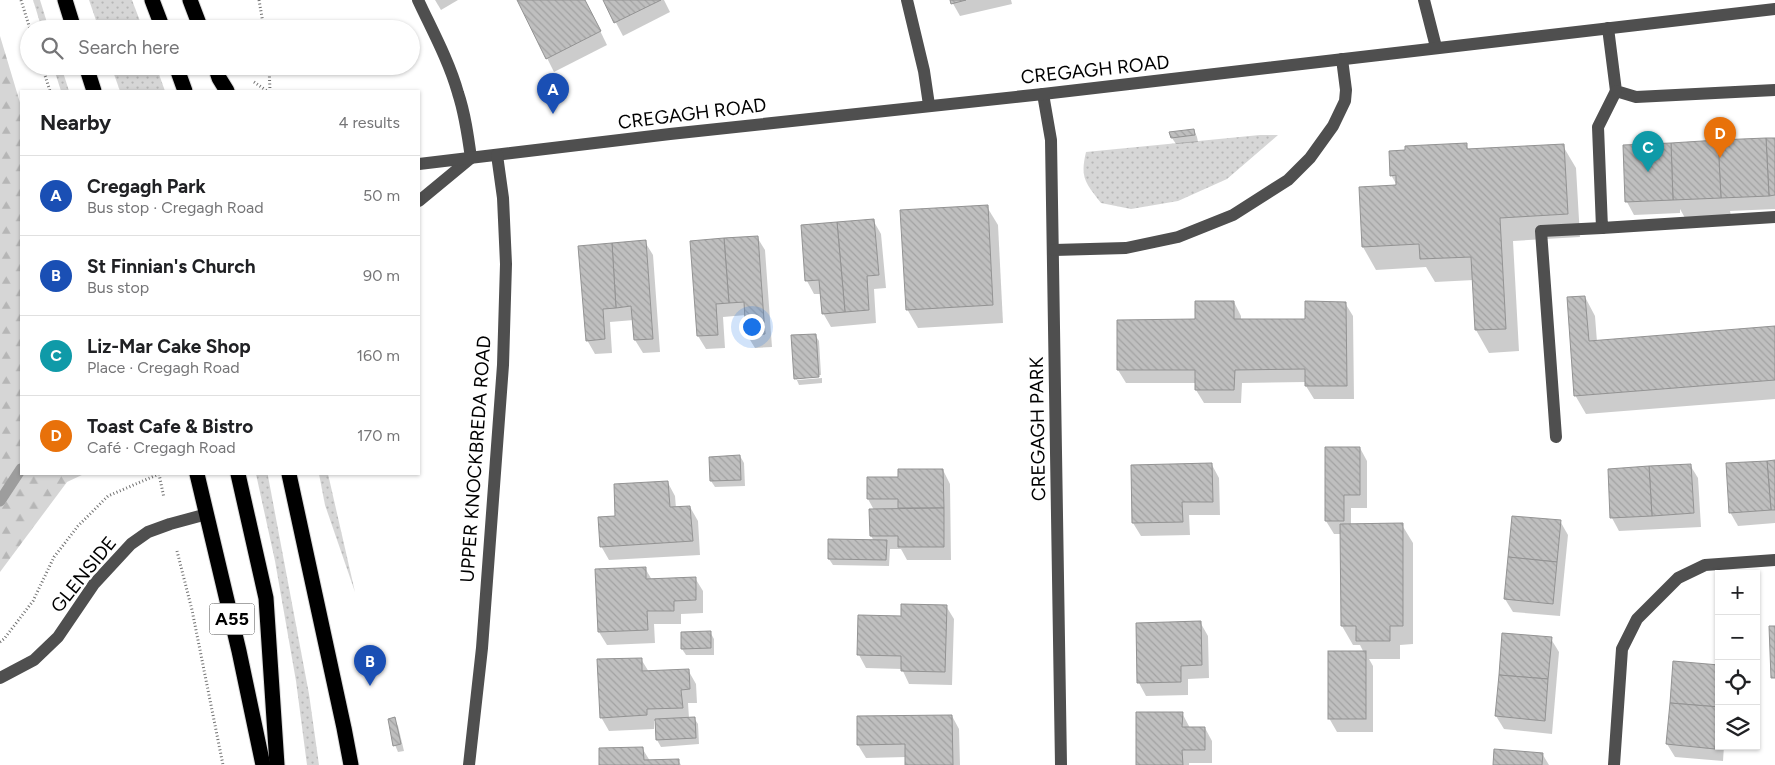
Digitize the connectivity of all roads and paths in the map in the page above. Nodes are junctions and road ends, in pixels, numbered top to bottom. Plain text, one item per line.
1 (21, 0) edge
2 (65, 0) edge
3 (152, 0) edge
4 (190, 0) edge
5 (259, 0) edge
6 (418, 0) edge
7 (907, 0) edge
8 (1424, 0) edge
9 (1775, 9) edge
10 (27, 20) edge
11 (71, 20) edge
12 (159, 20) edge
13 (198, 20) edge
14 (262, 20) edge
15 (1608, 28) junction
16 (1436, 47) junction
17 (1342, 59) junction
18 (45, 75) edge
19 (89, 75) edge
20 (179, 75) edge
21 (218, 75) edge
22 (269, 75) edge
23 (50, 90) edge
24 (94, 90) edge
25 (185, 90) edge
26 (226, 90) edge
27 (270, 90) edge
28 (1775, 90) edge
29 (1616, 91) junction
30 (1043, 94) junction
31 (929, 105) junction
32 (497, 155) junction
33 (471, 158) junction
34 (420, 164) edge
35 (420, 200) edge
36 (1775, 216) edge
37 (1602, 228) junction
38 (1054, 250) junction
39 (1556, 437) dead end
40 (157, 475) edge
41 (159, 475) edge
42 (197, 475) edge
43 (238, 475) edge
44 (289, 475) edge
45 (207, 514) junction
46 (170, 524) junction
47 (1775, 560) edge
48 (0, 642) edge
49 (0, 678) edge
50 (223, 765) edge
51 (263, 765) edge
52 (276, 765) edge
53 (350, 765) edge
54 (469, 765) edge
55 (1061, 765) edge
56 (1614, 765) edge

1 - 10 path
2 - 11 highway
3 - 12 highway
4 - 13 highway
5 - 14 path
6 - 33 street
7 - 31 street
8 - 16 street
9 - 15 street, CREGAGH ROAD
15 - 16 street, CREGAGH ROAD
15 - 29 street
16 - 17 street, CREGAGH ROAD
17 - 30 street, CREGAGH ROAD
17 - 38 street
18 - 23 path
19 - 24 highway
20 - 25 highway
21 - 26 highway
22 - 27 path
28 - 29 street
29 - 37 street
30 - 31 street, CREGAGH ROAD
30 - 38 street, CREGAGH PARK
31 - 32 street, CREGAGH ROAD
32 - 33 street, CREGAGH ROAD
32 - 54 street, UPPER KNOCKBREDA ROAD
33 - 34 street, CREGAGH ROAD
33 - 35 street
36 - 37 street
37 - 39 street
38 - 55 street, CREGAGH PARK
40 - 48 path
41 - 46 path
42 - 45 highway, A55
43 - 52 highway
44 - 53 highway
45 - 46 street, GLENSIDE
45 - 51 highway, A55
46 - 49 street, GLENSIDE
46 - 50 path
47 - 56 street

